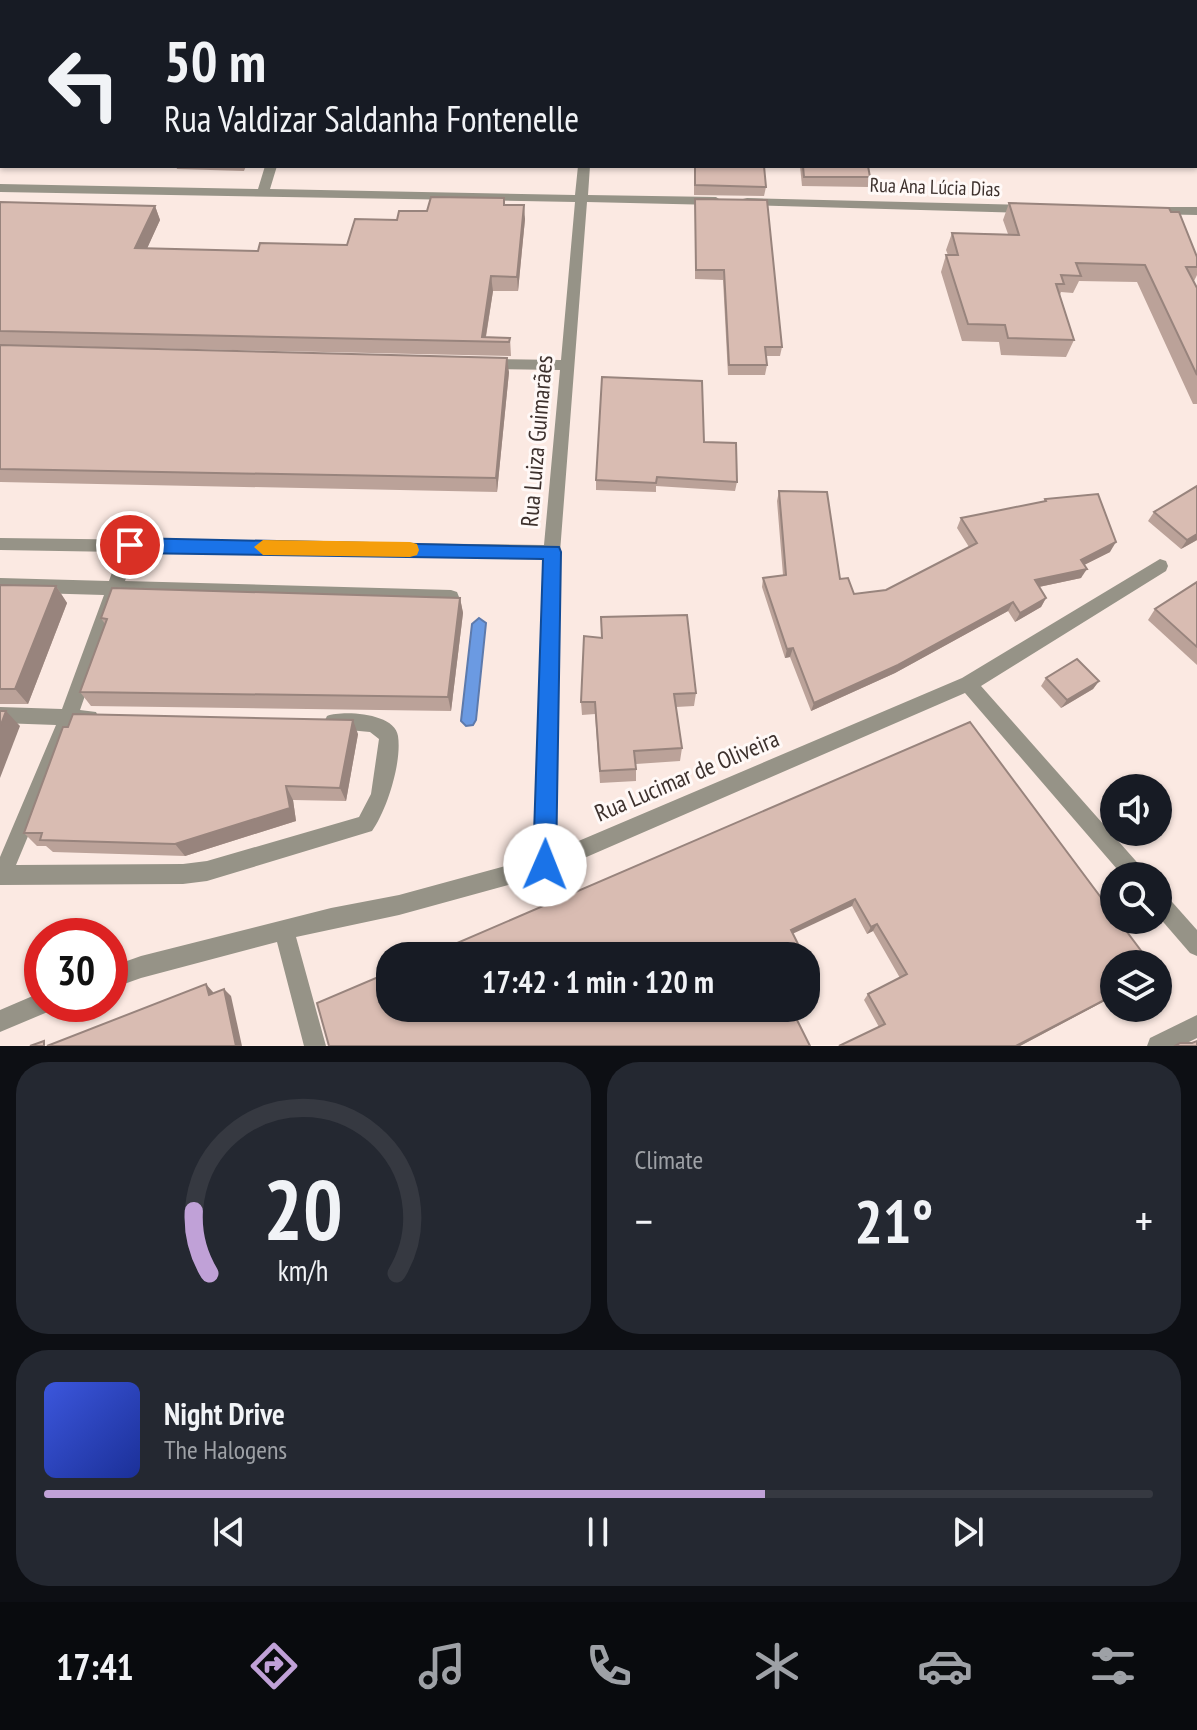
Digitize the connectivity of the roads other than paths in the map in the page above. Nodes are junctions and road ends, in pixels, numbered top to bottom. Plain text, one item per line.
1 (270, 168) edge
2 (584, 168) edge
3 (0, 188) edge
4 (263, 192) junction
5 (581, 197) junction
6 (1047, 210) edge
7 (1137, 211) edge
8 (1197, 211) edge
9 (474, 363) edge
10 (568, 365) junction
11 (0, 544) edge
12 (130, 545) junction
13 (552, 552) junction
14 (1160, 566) dead end
15 (0, 585) edge
16 (115, 587) junction
17 (451, 597) edge
18 (968, 684) junction
19 (0, 715) edge
20 (68, 717) junction
21 (116, 718) edge
22 (306, 721) edge
23 (1124, 862) edge
24 (545, 865) junction
25 (1, 876) edge
26 (1172, 917) edge
27 (284, 930) junction
28 (1197, 946) edge
29 (128, 972) edge
30 (24, 1011) edge
31 (0, 1021) edge
32 (1197, 1026) edge
33 (315, 1046) edge
34 (1158, 1046) edge

1 - 4 street
2 - 5 street, Rua Luiza Guimarães
3 - 4 street, Rua Ana Lúcia Dias
4 - 5 street, Rua Ana Lúcia Dias
5 - 6 street, Rua Ana Lúcia Dias
5 - 10 street, Rua Luiza Guimarães
7 - 8 street
9 - 10 street
10 - 13 street, Rua Luiza Guimarães
11 - 12 street
12 - 13 street
12 - 16 street
13 - 24 street, Rua Luiza Guimarães
14 - 18 street, Rua Lucimar de Oliveira
15 - 16 street
16 - 17 street
16 - 20 street
18 - 23 street
18 - 24 street, Rua Lucimar de Oliveira
19 - 20 street
20 - 21 street
20 - 25 street
22 - 25 street
24 - 27 street, Rua Lucimar de Oliveira
26 - 28 street
27 - 29 street, Rua Lucimar de Oliveira
27 - 33 street
30 - 31 street
32 - 34 street

